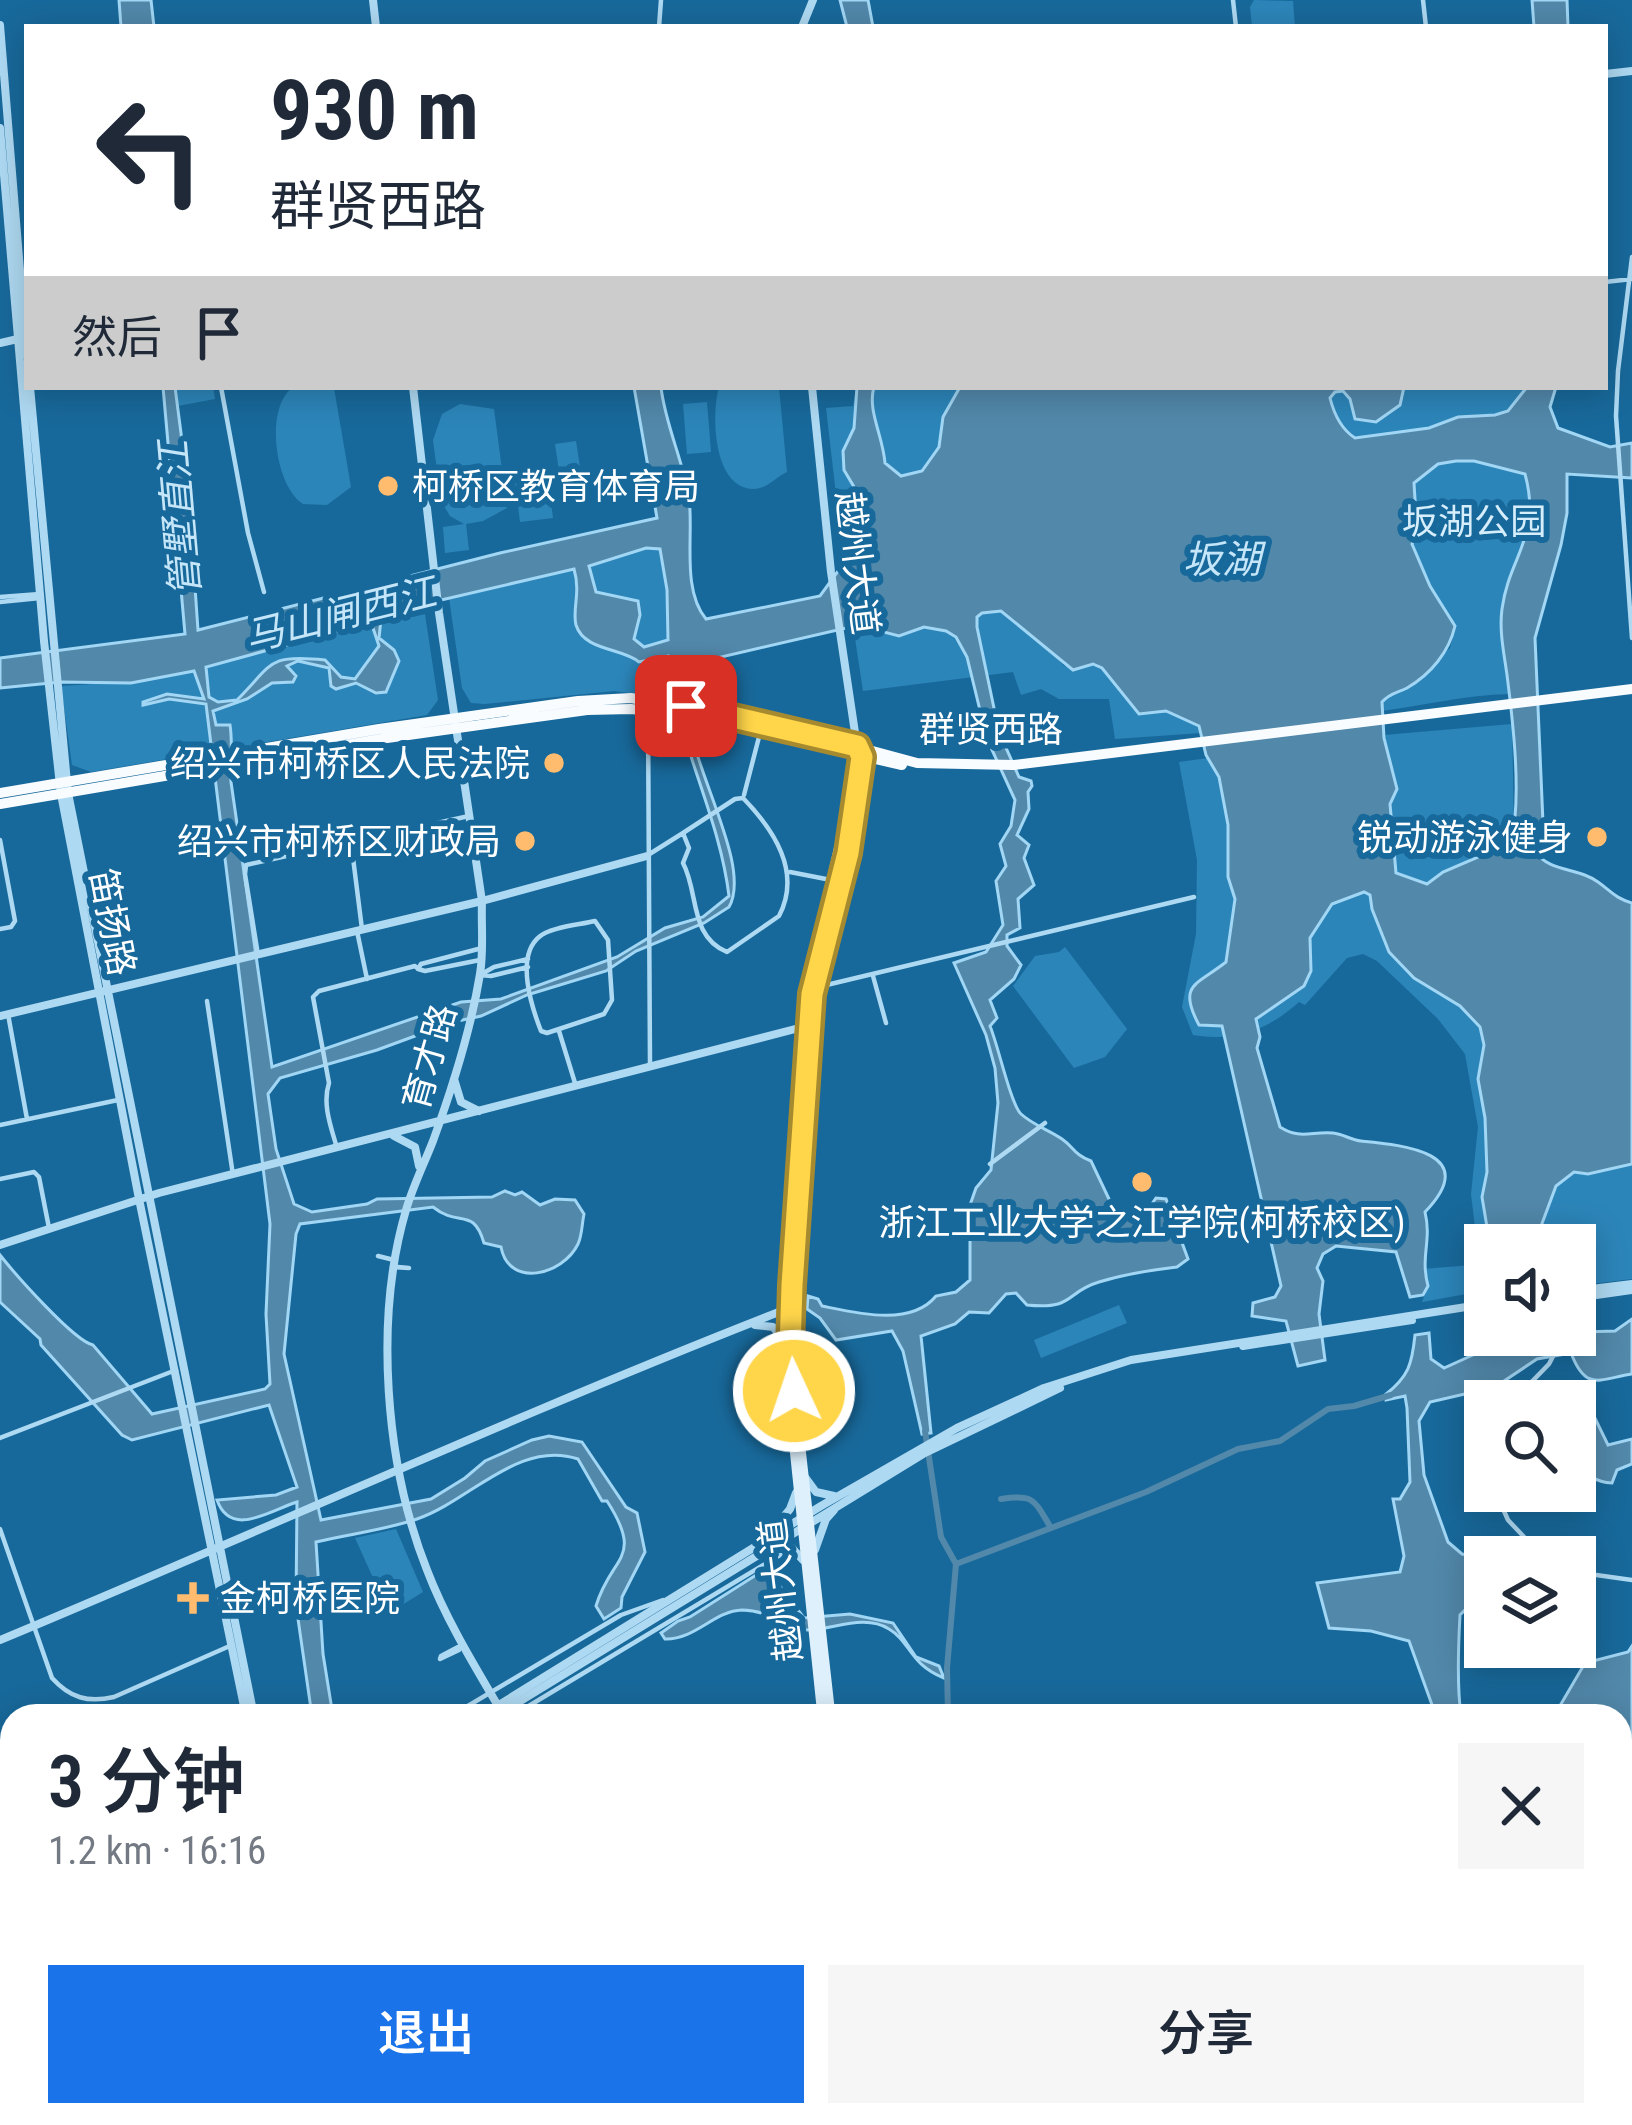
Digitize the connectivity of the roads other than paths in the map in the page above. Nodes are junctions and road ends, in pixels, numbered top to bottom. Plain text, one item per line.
1 (373, 0) edge
2 (375, 24) edge
3 (0, 25) edge
4 (2, 48) edge
5 (0, 133) edge
6 (5, 180) edge
7 (4, 237) edge
8 (1632, 257) edge
9 (1631, 279) edge
10 (24, 338) edge
11 (0, 343) edge
12 (27, 390) edge
13 (30, 390) edge
14 (222, 390) edge
15 (413, 390) edge
16 (812, 390) edge
17 (264, 592) dead end
18 (40, 596) junction
19 (0, 599) edge
20 (1632, 638) edge
21 (47, 641) junction
22 (1632, 692) edge
23 (648, 705) junction
24 (681, 710) junction
25 (455, 723) junction
26 (760, 731) junction
27 (856, 752) junction
28 (64, 788) junction
29 (0, 793) edge
30 (743, 798) junction
31 (0, 804) edge
32 (469, 816) junction
33 (683, 833) junction
34 (0, 840) edge
35 (351, 842) junction
36 (646, 856) junction
37 (790, 872) junction
38 (831, 880) junction
39 (1194, 897) dead end
40 (482, 901) junction
41 (0, 929) edge
42 (359, 930) junction
43 (482, 948) junction
44 (258, 955) junction
45 (482, 960) junction
46 (528, 963) junction
47 (418, 969) junction
48 (480, 975) junction
49 (873, 975) junction
50 (367, 979) junction
51 (814, 988) junction
52 (104, 993) junction
53 (207, 1001) dead end
54 (4, 1015) edge
55 (886, 1023) dead end
56 (805, 1026) junction
57 (559, 1031) junction
58 (650, 1068) junction
59 (454, 1076) junction
60 (576, 1087) junction
61 (125, 1098) junction
62 (480, 1111) junction
63 (27, 1119) junction
64 (440, 1121) junction
65 (1045, 1123) dead end
66 (0, 1125) edge
67 (386, 1135) junction
68 (337, 1148) junction
69 (990, 1164) dead end
70 (419, 1173) junction
71 (233, 1175) junction
72 (0, 1179) edge
73 (144, 1197) junction
74 (49, 1228) junction
75 (0, 1245) edge
76 (1632, 1287) edge
77 (1596, 1291) edge
78 (787, 1309) junction
79 (1464, 1310) edge
80 (742, 1327) junction
81 (782, 1338) junction
82 (1554, 1356) edge
83 (176, 1370) junction
84 (1534, 1380) edge
85 (794, 1399) junction
86 (186, 1405) junction
87 (0, 1438) edge
88 (800, 1442) junction
89 (397, 1469) junction
90 (805, 1477) junction
91 (796, 1493) junction
92 (840, 1500) junction
93 (1504, 1512) edge
94 (804, 1521) junction
95 (0, 1529) edge
96 (1524, 1536) edge
97 (792, 1548) junction
98 (759, 1549) junction
99 (216, 1550) junction
100 (808, 1559) junction
101 (1596, 1575) edge
102 (1632, 1580) edge
103 (680, 1594) junction
104 (33, 1627) junction
105 (817, 1632) junction
106 (0, 1640) edge
107 (232, 1645) junction
108 (491, 1693) junction
109 (247, 1704) edge
110 (248, 1704) edge
111 (472, 1704) edge
112 (497, 1704) edge
113 (515, 1704) edge
114 (516, 1704) edge
115 (518, 1704) edge
116 (820, 1704) edge
117 (829, 1704) edge

1 - 2 street
3 - 4 street, 笛扬路
4 - 6 street, 笛扬路
5 - 6 street, 笛扬路
6 - 7 street, 笛扬路
6 - 10 street, 笛扬路
7 - 10 street, 笛扬路
8 - 9 street
9 - 20 street
10 - 11 street
12 - 18 street, 笛扬路
13 - 21 street, 笛扬路
14 - 17 street
15 - 25 street, 育才路
16 - 27 street, 越州大道
18 - 19 street
18 - 21 street, 笛扬路
21 - 28 street, 笛扬路
22 - 27 main road, 群贤西路
23 - 24 main road, 群贤西路
23 - 25 main road, 群贤西路
23 - 36 street
24 - 26 main road, 群贤西路
24 - 27 main road, 群贤西路
25 - 28 main road, 群贤西路
25 - 32 street, 育才路
26 - 27 main road, 群贤西路
26 - 30 street
27 - 38 main road, 越州大道
27 - 51 main road, 越州大道
28 - 29 main road, 群贤西路
28 - 31 main road, 群贤西路
28 - 52 street, 笛扬路
30 - 33 street
30 - 37 street
32 - 35 street
32 - 40 street, 育才路
33 - 36 street
33 - 37 street
34 - 41 street
35 - 42 street
35 - 44 street
36 - 40 street
36 - 58 street
37 - 38 street
38 - 56 main road, 越州大道
39 - 49 street
40 - 42 street
40 - 43 street, 育才路
42 - 44 street
42 - 50 street
43 - 45 street, 育才路
43 - 47 street
44 - 52 street
45 - 47 street
45 - 48 street, 育才路
46 - 48 street
46 - 57 street
46 - 57 street
47 - 50 street
48 - 59 street, 育才路
49 - 51 street
49 - 55 street
50 - 68 street
51 - 56 main road, 越州大道
52 - 54 street
52 - 61 street, 笛扬路
53 - 71 street
54 - 63 street
56 - 58 street
56 - 78 main road, 越州大道
57 - 60 street
58 - 60 street
59 - 62 street
59 - 64 street, 育才路
60 - 62 street
61 - 63 street
61 - 73 street, 笛扬路
62 - 64 street
63 - 66 street
64 - 67 street
64 - 70 street, 育才路
65 - 69 street
67 - 68 street
67 - 70 street
68 - 71 street
70 - 89 street, 育才路
71 - 73 street
72 - 74 street
73 - 74 street
73 - 83 street, 笛扬路
73 - 86 street, 笛扬路
74 - 75 street
76 - 77 street
78 - 80 street
78 - 81 main road, 越州大道
78 - 85 main road, 越州大道
79 - 92 street
80 - 81 street
80 - 89 street
81 - 91 main road, 越州大道
82 - 84 street
83 - 86 street, 笛扬路
83 - 87 street
85 - 88 main road, 越州大道
85 - 88 street
86 - 99 street, 笛扬路
88 - 90 main road, 越州大道
89 - 99 street
89 - 108 street, 育才路
90 - 92 street
90 - 94 main road, 越州大道
91 - 94 main road, 越州大道
91 - 98 street
92 - 94 street
92 - 100 street
93 - 96 street
94 - 98 street
94 - 100 main road, 越州大道
95 - 104 street
97 - 98 street
97 - 100 street
97 - 115 street
98 - 103 street
98 - 114 street
99 - 104 street
99 - 107 street, 笛扬路
99 - 110 street, 笛扬路
100 - 105 main road, 越州大道
101 - 102 street
103 - 108 street
103 - 113 street
104 - 106 street
104 - 107 street
105 - 116 main road, 越州大道
105 - 117 main road, 越州大道
107 - 109 street, 笛扬路
108 - 111 street
108 - 112 street, 育才路

